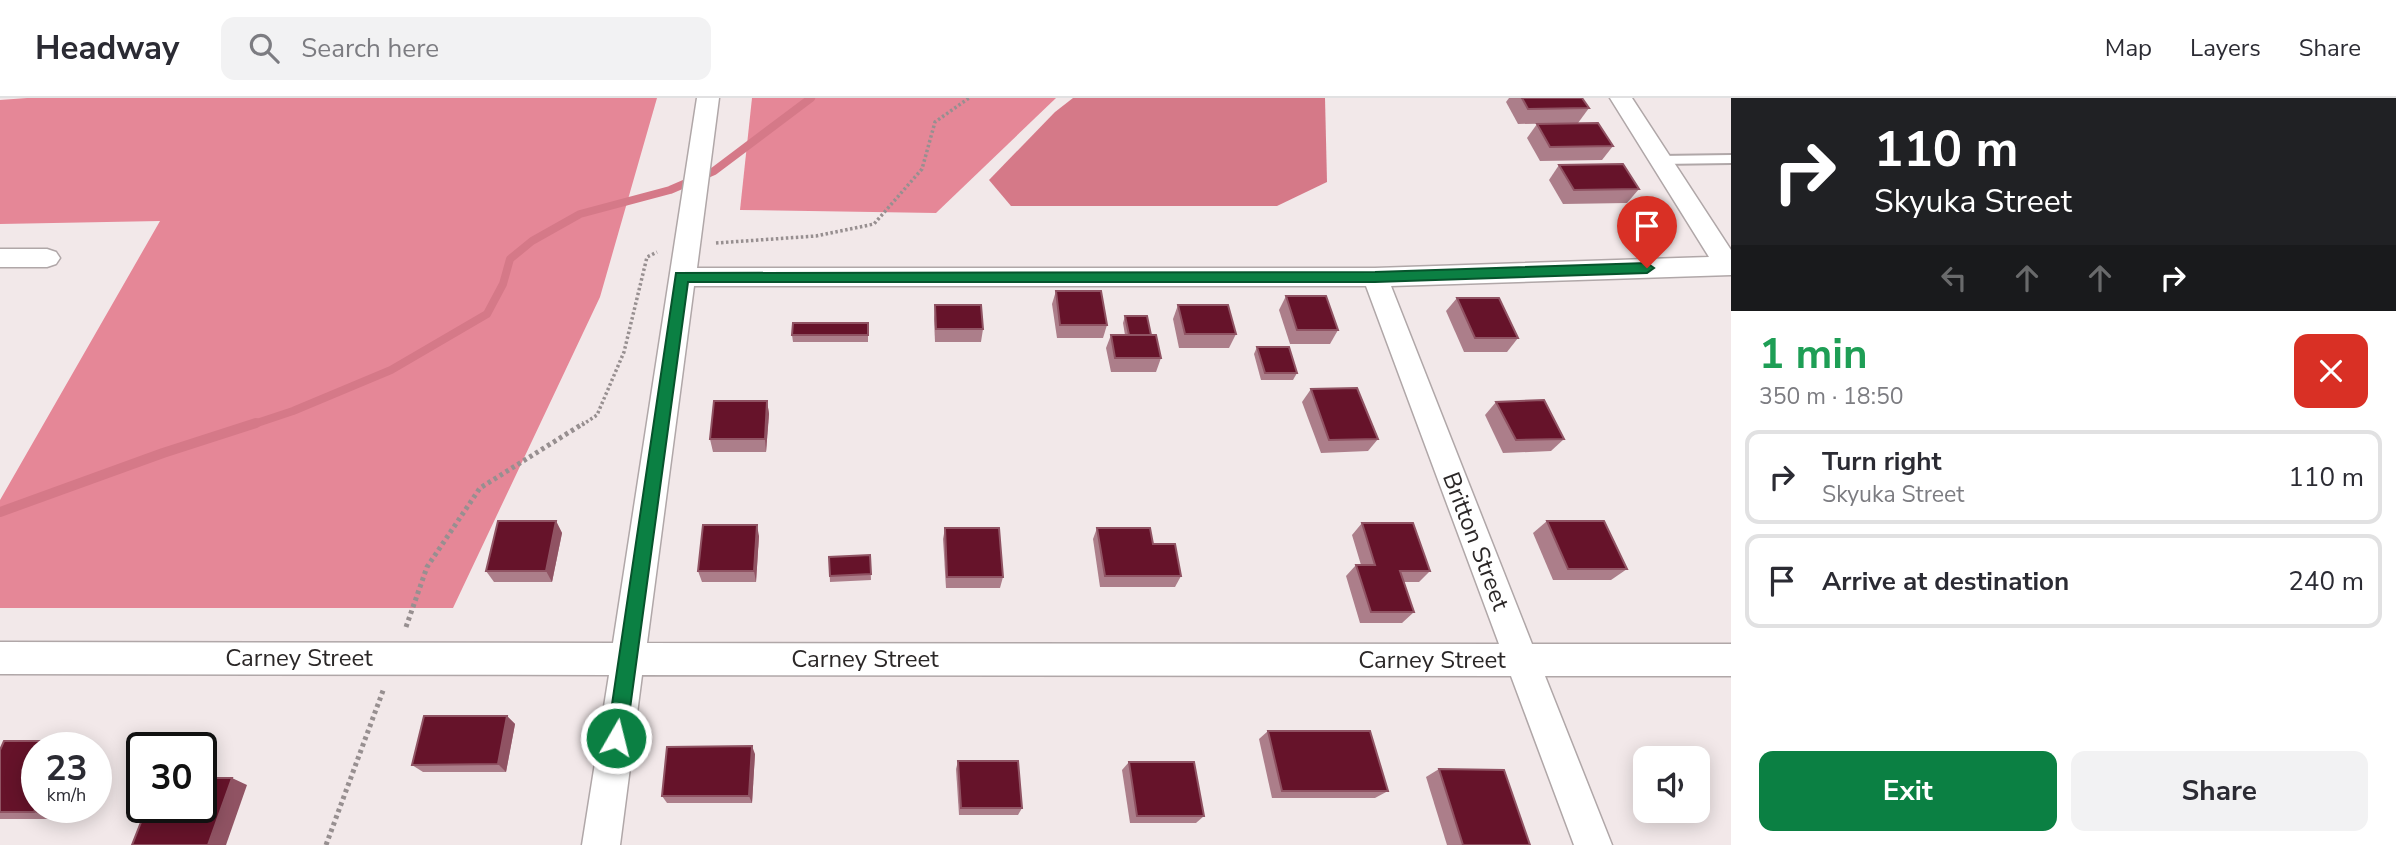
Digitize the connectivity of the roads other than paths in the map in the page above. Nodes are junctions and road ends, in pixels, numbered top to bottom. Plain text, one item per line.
1 (708, 98) edge
2 (1621, 98) edge
3 (1731, 159) edge
4 (1660, 160) junction
5 (0, 258) edge
6 (47, 258) dead end
7 (1730, 266) edge
8 (681, 277) junction
9 (1375, 277) junction
10 (0, 658) edge
11 (627, 659) junction
12 (1522, 660) junction
13 (1731, 660) edge
14 (601, 845) edge
15 (1593, 845) edge

1 - 8 street
2 - 4 street
3 - 4 lane
4 - 7 street
5 - 6 street
7 - 9 street
8 - 9 street
8 - 11 street
9 - 12 street, Britton Street
10 - 11 street, Carney Street
11 - 12 street, Carney Street
11 - 14 street
12 - 13 street, Carney Street
12 - 15 street, Britton Street

